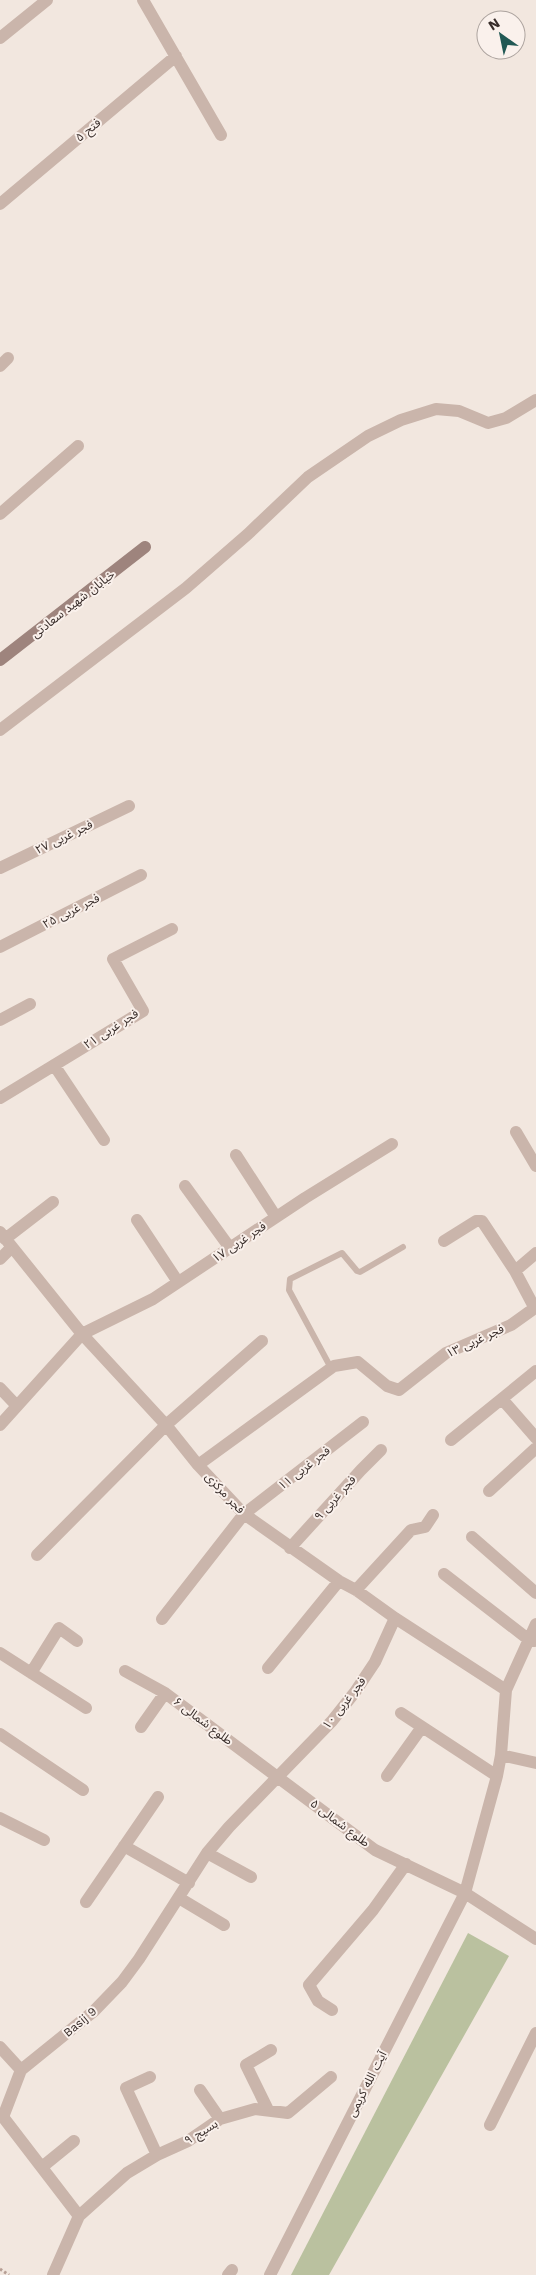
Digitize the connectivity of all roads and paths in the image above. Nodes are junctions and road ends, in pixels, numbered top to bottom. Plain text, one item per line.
1 (47, 0) edge
2 (144, 0) edge
3 (0, 38) edge
4 (176, 56) junction
5 (220, 135) dead end
6 (0, 204) edge
7 (536, 400) edge
8 (78, 446) dead end
9 (0, 514) edge
10 (145, 547) dead end
11 (0, 660) edge
12 (0, 730) edge
13 (129, 806) dead end
14 (0, 868) edge
15 (141, 875) dead end
16 (172, 929) dead end
17 (0, 947) edge
18 (30, 1004) dead end
19 (0, 1020) edge
20 (54, 1064) junction
21 (0, 1098) edge
22 (516, 1132) dead end
23 (104, 1140) dead end
24 (392, 1144) dead end
25 (236, 1155) dead end
26 (536, 1166) edge
27 (185, 1186) dead end
28 (52, 1202) dead end
29 (276, 1217) junction
30 (137, 1220) dead end
31 (6, 1239) edge
32 (444, 1241) dead end
33 (403, 1247) dead end
34 (230, 1248) junction
35 (536, 1253) edge
36 (0, 1259) edge
37 (515, 1271) junction
38 (178, 1282) junction
39 (82, 1334) junction
40 (262, 1341) dead end
41 (331, 1368) junction
42 (536, 1371) edge
43 (0, 1388) edge
44 (502, 1399) junction
45 (17, 1406) junction
46 (364, 1422) dead end
47 (166, 1424) junction
48 (0, 1425) edge
49 (536, 1438) edge
50 (451, 1440) dead end
51 (536, 1448) edge
52 (381, 1450) dead end
53 (198, 1465) junction
54 (489, 1491) dead end
55 (244, 1514) junction
56 (433, 1515) dead end
57 (472, 1537) dead end
58 (290, 1548) junction
59 (37, 1555) dead end
60 (444, 1574) dead end
61 (339, 1581) junction
62 (356, 1590) junction
63 (536, 1594) edge
64 (395, 1618) junction
65 (162, 1619) dead end
66 (536, 1624) edge
67 (77, 1641) dead end
68 (532, 1641) edge
69 (0, 1653) edge
70 (268, 1668) dead end
71 (125, 1671) dead end
72 (31, 1672) junction
73 (506, 1690) junction
74 (165, 1693) junction
75 (86, 1708) dead end
76 (401, 1713) dead end
77 (422, 1726) junction
78 (141, 1727) dead end
79 (0, 1734) edge
80 (501, 1754) junction
81 (536, 1763) edge
82 (387, 1776) dead end
83 (497, 1776) junction
84 (277, 1777) junction
85 (83, 1790) dead end
86 (158, 1797) dead end
87 (0, 1818) edge
88 (44, 1840) dead end
89 (124, 1846) junction
90 (208, 1853) junction
91 (406, 1864) junction
92 (251, 1877) dead end
93 (189, 1883) junction
94 (465, 1893) junction
95 (179, 1898) junction
96 (86, 1902) dead end
97 (224, 1925) dead end
98 (536, 1939) edge
99 (332, 2010) dead end
100 (536, 2033) edge
101 (0, 2047) edge
102 (271, 2050) dead end
103 (21, 2070) junction
104 (150, 2077) dead end
105 (331, 2077) dead end
106 (200, 2090) dead end
107 (268, 2110) junction
108 (220, 2119) junction
109 (490, 2125) dead end
110 (74, 2141) dead end
111 (156, 2155) junction
112 (42, 2167) junction
113 (79, 2216) junction
114 (0, 2269) edge
115 (9, 2275) edge
116 (53, 2275) edge
117 (270, 2275) edge

1 - 3 street
2 - 4 street
4 - 5 street
4 - 6 street, فتح ۵
7 - 12 street
8 - 9 street
10 - 11 main road, خیابان شهید سعادتی
13 - 14 street, فجر غربی ۲۷
15 - 17 street, فجر غربی ۲۵
16 - 20 street, فجر غربی ۲۱
18 - 19 street
20 - 21 street, فجر غربی ۲۱
20 - 23 street
22 - 26 street
24 - 29 street, فجر غربی ۱۷
25 - 29 street
27 - 34 street
28 - 31 street
29 - 34 street, فجر غربی ۱۷
30 - 38 street
31 - 36 street
31 - 39 street, فجر مرکزی
32 - 37 street, فجر غربی ۱۳
33 - 41 lane
34 - 38 street, فجر غربی ۱۷
35 - 37 street
37 - 41 street, فجر غربی ۱۳
38 - 39 street, فجر غربی ۱۷
39 - 45 street
39 - 47 street, فجر مرکزی
40 - 47 street
41 - 53 street, فجر غربی ۱۳
42 - 44 street
43 - 45 street
44 - 49 street
44 - 50 street
45 - 48 street
46 - 55 street, فجر غربی ۱۱
47 - 53 street, فجر مرکزی
47 - 59 street
51 - 54 street
52 - 58 street, فجر غربی ۹
53 - 55 street, فجر مرکزی
55 - 58 street, فجر مرکزی
55 - 65 street, فجر غربی ۱۱
56 - 62 street
57 - 63 street
58 - 61 street, فجر مرکزی
60 - 68 street
61 - 62 street, فجر مرکزی
61 - 70 street
62 - 64 street, فجر مرکزی
64 - 73 street, فجر مرکزی
64 - 84 street, فجر غربی ۱۰
66 - 68 street
67 - 72 street
68 - 73 street
69 - 72 street
71 - 74 street, طلوع شمالی ۶
72 - 75 street
73 - 80 street
74 - 78 street
74 - 84 street, طلوع شمالی ۶
76 - 77 street
77 - 82 street
77 - 83 street
79 - 85 street
80 - 81 street
80 - 83 street
83 - 94 street, آیت الله کریمی
84 - 90 street, Basij 9
84 - 91 street, طلوع شمالی ۵
86 - 89 street
87 - 88 street
89 - 93 street
89 - 96 street
90 - 92 street
90 - 93 street, Basij 9
91 - 94 street, طلوع شمالی ۵
91 - 99 street
93 - 95 street, Basij 9
94 - 98 street
94 - 117 street, آیت الله کریمی
95 - 97 street
95 - 103 street, Basij 9
100 - 109 street
101 - 103 street
102 - 107 street
103 - 112 street
104 - 111 street
105 - 107 street, بسیج ۹
106 - 108 street
107 - 108 street, بسیج ۹
108 - 111 street, بسیج ۹
110 - 112 street
111 - 113 street, بسیج ۹
112 - 113 street
113 - 116 street
114 - 115 path

